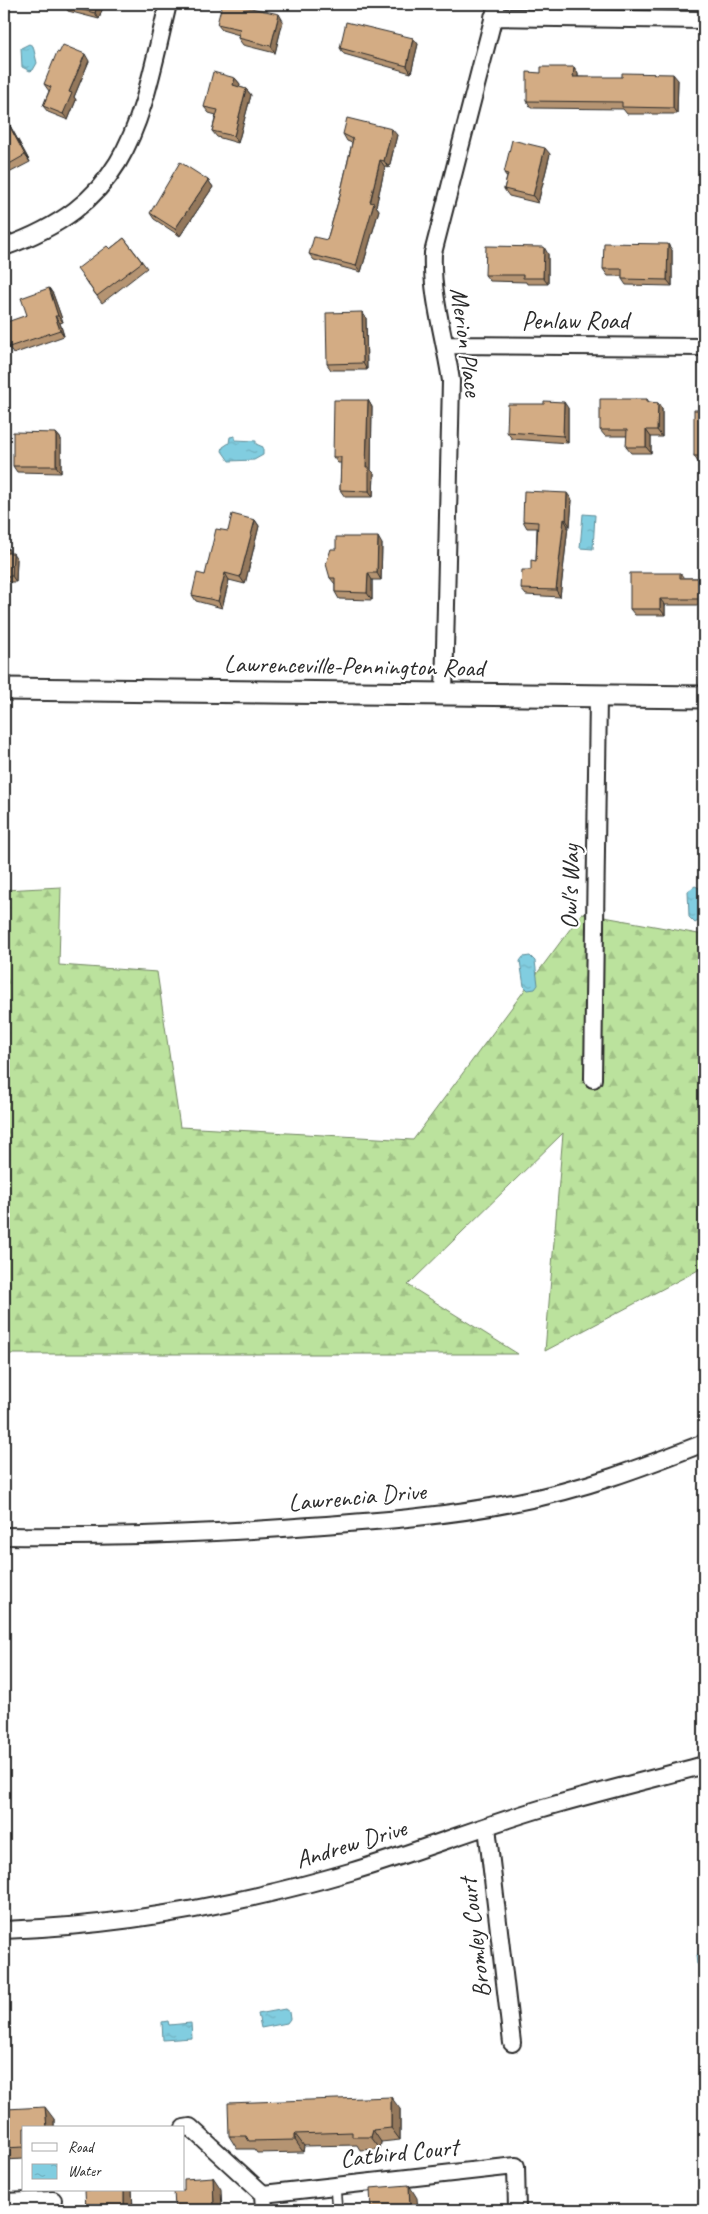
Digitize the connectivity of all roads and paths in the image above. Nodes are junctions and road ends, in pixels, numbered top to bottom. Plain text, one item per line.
1 (168, 4) edge
2 (493, 8) edge
3 (704, 20) edge
4 (4, 247) edge
5 (446, 345) junction
6 (704, 347) edge
7 (4, 689) edge
8 (444, 694) junction
9 (598, 696) junction
10 (704, 698) edge
11 (593, 1079) dead end
12 (704, 1443) edge
13 (4, 1536) edge
14 (704, 1765) edge
15 (487, 1827) junction
16 (4, 1930) edge
17 (512, 2043) dead end
18 (185, 2128) edge
19 (335, 2186) junction
20 (263, 2194) junction
21 (53, 2200) edge
22 (4, 2202) edge
23 (264, 2210) edge
24 (336, 2210) edge
25 (517, 2210) edge

1 - 4 street
2 - 3 street
2 - 5 street, Merion Place
5 - 6 street, Penlaw Road
5 - 8 street, Merion Place
7 - 8 street, Lawrenceville-Pennington Road
8 - 9 street, Lawrenceville-Pennington Road
9 - 10 street, Lawrenceville-Pennington Road
9 - 11 street, Owl's Way
12 - 13 street, Lawrencia Drive
14 - 15 street, Andrew Drive
15 - 16 street, Andrew Drive
15 - 17 street, Bromley Court
18 - 20 street
19 - 20 street, Catbird Court
19 - 24 lane
19 - 25 street, Catbird Court
20 - 23 street
21 - 22 street

